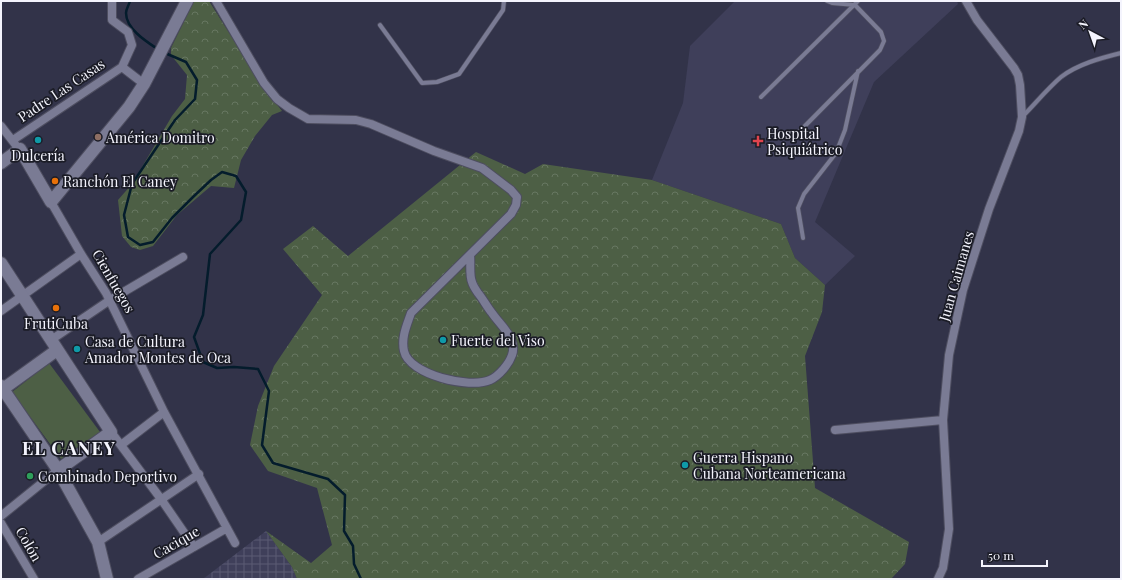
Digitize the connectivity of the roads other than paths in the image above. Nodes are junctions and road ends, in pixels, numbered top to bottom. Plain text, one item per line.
1 (112, 1) edge
2 (187, 1) edge
3 (216, 1) edge
4 (504, 1) edge
5 (827, 1) edge
6 (966, 1) edge
7 (857, 3) edge
8 (380, 26) dead end
9 (1121, 53) edge
10 (122, 67) junction
11 (858, 71) junction
12 (144, 84) junction
13 (761, 97) dead end
14 (1022, 117) junction
15 (1, 126) edge
16 (796, 135) dead end
17 (16, 145) junction
18 (1, 163) edge
19 (51, 202) junction
20 (802, 238) dead end
21 (81, 254) junction
22 (470, 255) junction
23 (183, 257) dead end
24 (1, 263) edge
25 (23, 295) junction
26 (110, 300) junction
27 (1, 310) edge
28 (54, 345) junction
29 (2, 388) edge
30 (164, 412) junction
31 (943, 420) junction
32 (835, 430) dead end
33 (110, 432) junction
34 (121, 445) junction
35 (58, 470) junction
36 (199, 474) junction
37 (161, 499) junction
38 (1, 516) edge
39 (1, 523) edge
40 (227, 528) junction
41 (98, 542) junction
42 (235, 543) dead end
43 (194, 547) junction
44 (34, 579) edge
45 (107, 579) edge
46 (138, 579) edge
47 (938, 579) edge

1 - 10 street
2 - 12 street
3 - 22 street
4 - 8 lane
5 - 7 lane
6 - 14 street, Juan Caimanes
7 - 11 lane
7 - 13 lane
9 - 14 lane
10 - 12 street, Padre Las Casas
10 - 17 street, Padre Las Casas
11 - 16 lane
11 - 20 lane
12 - 19 street
14 - 31 street, Juan Caimanes
15 - 17 street, Cienfuegos
17 - 18 street, Padre Las Casas
17 - 19 street, Cienfuegos
19 - 21 street, Cienfuegos
21 - 25 street
21 - 26 street, Cienfuegos
22 - 22 street
23 - 26 street
24 - 25 street
25 - 27 street
25 - 28 street
26 - 28 street
26 - 30 street, Cienfuegos
28 - 29 street
28 - 33 street
29 - 35 street
30 - 34 street
30 - 36 street, Cienfuegos
31 - 32 street
31 - 47 street, Juan Caimanes
33 - 34 street
33 - 35 street
34 - 37 street
35 - 38 street
35 - 41 street
36 - 37 street
36 - 40 street, Cienfuegos
37 - 41 street
37 - 43 street
39 - 44 street, Colón
40 - 42 street, Cienfuegos
40 - 43 street, Cacique
41 - 45 street
43 - 46 street, Cacique

